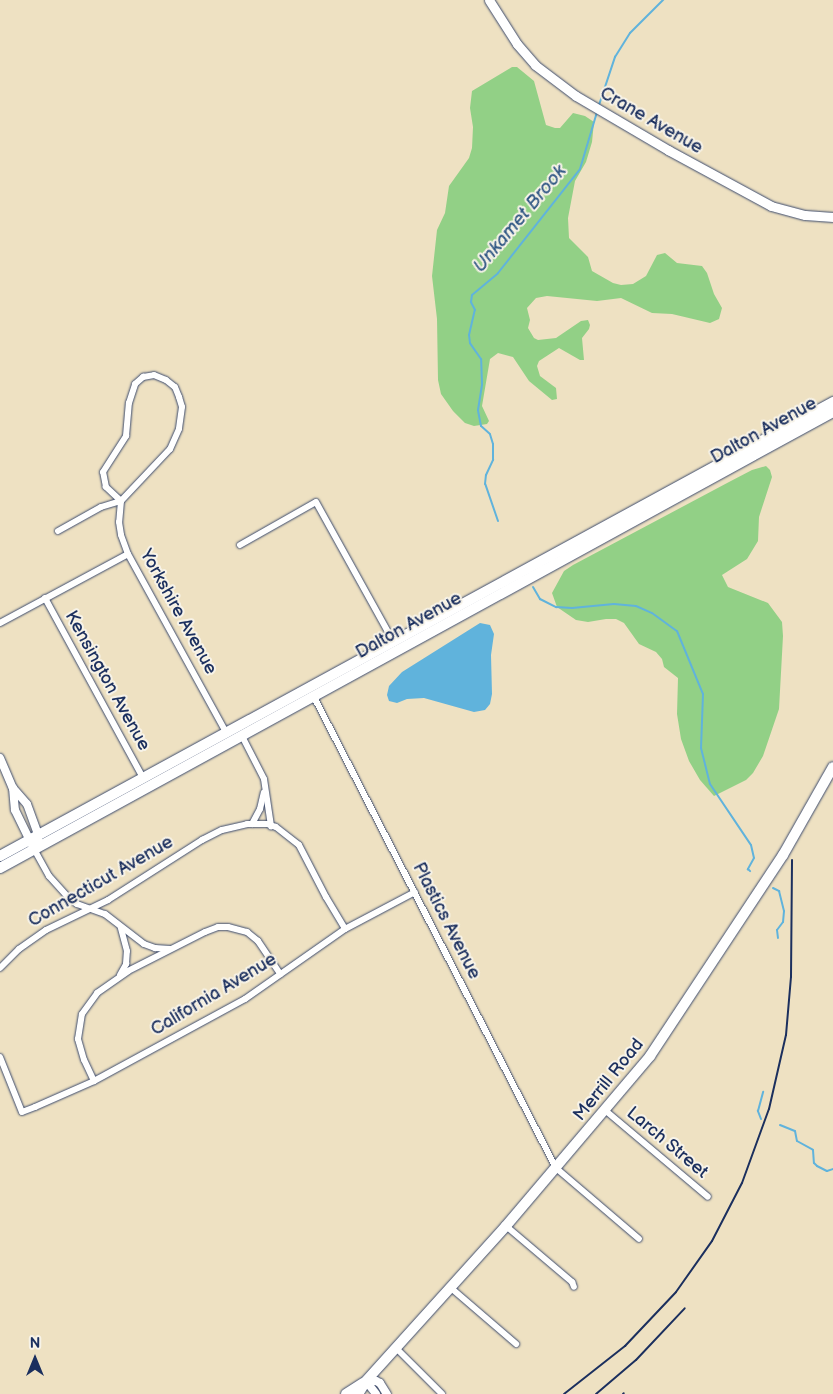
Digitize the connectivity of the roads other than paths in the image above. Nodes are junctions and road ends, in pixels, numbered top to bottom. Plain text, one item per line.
1 (489, 0) edge
2 (833, 217) edge
3 (833, 402) edge
4 (833, 412) edge
5 (804, 424) junction
6 (790, 432) junction
7 (121, 501) junction
8 (58, 531) dead end
9 (240, 545) dead end
10 (128, 554) junction
11 (45, 598) junction
12 (0, 622) edge
13 (393, 641) junction
14 (398, 651) junction
15 (309, 686) junction
16 (314, 696) junction
17 (226, 732) junction
18 (242, 736) junction
19 (0, 758) edge
20 (833, 768) edge
21 (143, 778) junction
22 (265, 784) junction
23 (13, 788) junction
24 (252, 824) junction
25 (271, 826) junction
26 (34, 841) junction
27 (0, 856) edge
28 (0, 868) edge
29 (415, 892) junction
30 (89, 909) junction
31 (119, 925) junction
32 (346, 929) junction
33 (172, 949) junction
34 (0, 968) edge
35 (280, 974) junction
36 (118, 978) junction
37 (0, 1057) edge
38 (94, 1082) junction
39 (606, 1111) junction
40 (556, 1168) junction
41 (708, 1197) dead end
42 (506, 1226) junction
43 (639, 1239) dead end
44 (574, 1287) dead end
45 (451, 1288) junction
46 (516, 1344) dead end
47 (396, 1348) junction
48 (366, 1381) junction
49 (346, 1394) edge
50 (358, 1394) edge
51 (376, 1394) edge
52 (387, 1394) edge
53 (442, 1394) edge

1 - 2 main road, Crane Avenue
3 - 5 main road, Dalton Avenue
4 - 5 main road, Dalton Avenue
5 - 6 main road, Dalton Avenue
6 - 13 main road, Dalton Avenue
6 - 14 main road, Dalton Avenue
7 - 7 street
7 - 8 street
7 - 10 street, Yorkshire Avenue
9 - 13 street
10 - 11 street
10 - 17 street, Yorkshire Avenue
11 - 12 street
11 - 21 street, Kensington Avenue
13 - 14 street
13 - 15 main road, Dalton Avenue
14 - 16 main road, Dalton Avenue
15 - 16 street, Plastics Avenue
15 - 17 main road, Dalton Avenue
16 - 18 main road, Dalton Avenue
16 - 29 street, Plastics Avenue
17 - 21 main road, Dalton Avenue
18 - 22 street
18 - 26 main road, Dalton Avenue
19 - 23 street
20 - 39 main road, Merrill Road
21 - 26 main road, Dalton Avenue
22 - 24 street
22 - 25 street
23 - 26 street
23 - 26 street
24 - 25 street, Connecticut Avenue
24 - 30 street, Connecticut Avenue
25 - 32 street
26 - 27 main road, Dalton Avenue
26 - 28 main road, Dalton Avenue
26 - 30 street
29 - 32 street, California Avenue
29 - 40 street, Plastics Avenue
30 - 31 street
30 - 34 street, Connecticut Avenue
31 - 33 street
31 - 36 street
32 - 35 street, California Avenue
33 - 35 street
33 - 36 street
35 - 38 street, California Avenue
36 - 38 street
37 - 38 street, California Avenue
39 - 40 main road, Merrill Road
39 - 41 street, Larch Street
40 - 42 main road, Merrill Road
40 - 43 street
42 - 44 street
42 - 45 main road, Merrill Road
45 - 46 street
45 - 47 main road, Merrill Road
47 - 48 main road, Merrill Road
47 - 53 street
48 - 49 main road, Merrill Road
48 - 50 main road, Merrill Road
48 - 51 street
48 - 52 street

